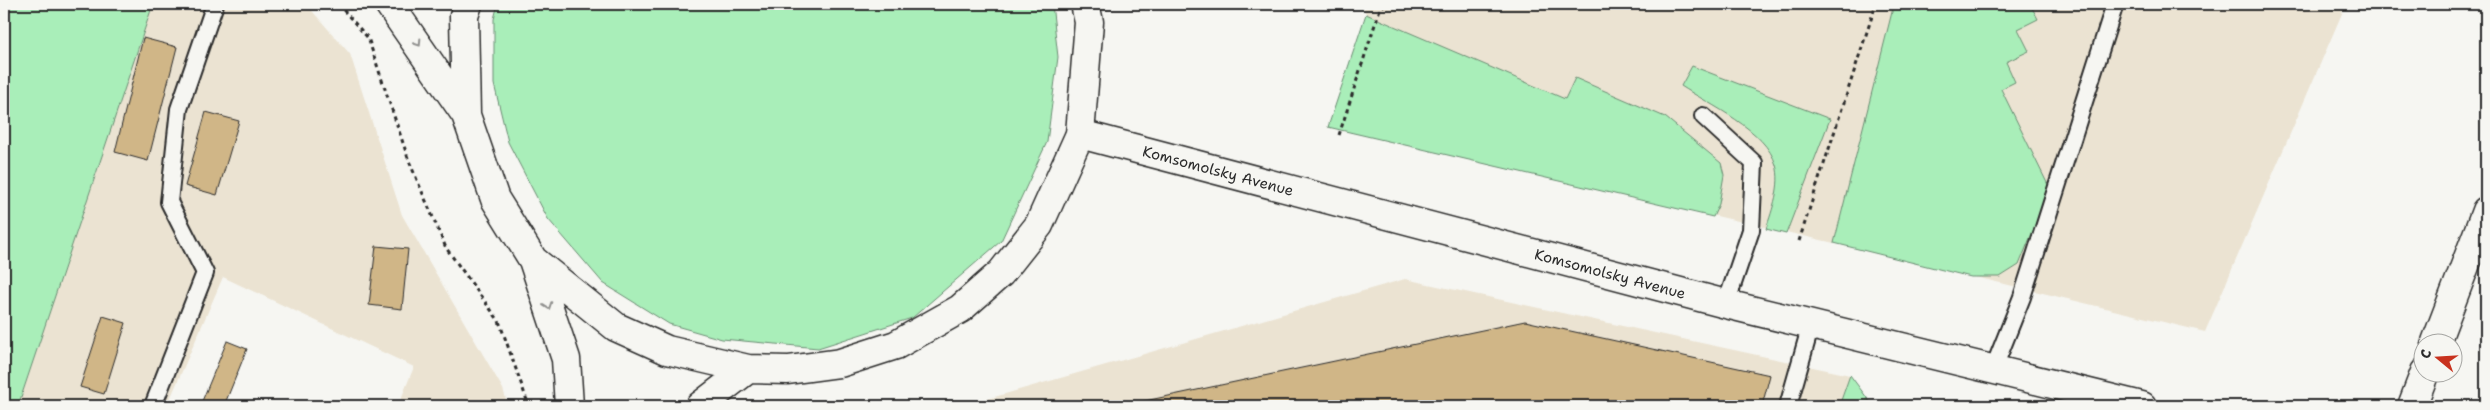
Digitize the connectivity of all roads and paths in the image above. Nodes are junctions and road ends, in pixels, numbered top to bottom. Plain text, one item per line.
1 (215, 4) edge
2 (338, 4) edge
3 (389, 4) edge
4 (468, 4) edge
5 (1086, 4) edge
6 (1385, 4) edge
7 (1876, 4) edge
8 (2115, 4) edge
9 (2483, 4) edge
10 (2486, 9) edge
11 (466, 115) junction
12 (1703, 116) dead end
13 (1080, 134) junction
14 (1340, 135) dead end
15 (2486, 211) edge
16 (1799, 242) dead end
17 (533, 260) junction
18 (1726, 304) junction
19 (1811, 325) junction
20 (2440, 332) edge
21 (748, 369) junction
22 (1994, 370) junction
23 (2421, 382) edge
24 (153, 406) edge
25 (529, 406) edge
26 (569, 406) edge
27 (700, 406) edge
28 (1788, 406) edge
29 (2142, 406) edge
30 (2412, 406) edge

1 - 24 lane
2 - 25 path
3 -> 11 main road
4 - 11 main road
5 - 13 main road
6 - 14 path
7 - 16 path
8 - 22 lane
9 - 10 path
11 - 17 main road
12 - 18 lane
13 - 18 main road, Komsomolsky Avenue
13 - 21 main road
15 - 20 main road
17 - 21 main road
17 -> 26 main road
18 - 19 main road, Komsomolsky Avenue
19 - 22 main road, Komsomolsky Avenue
19 - 28 lane
21 - 27 main road
22 - 29 main road, Komsomolsky Avenue
23 - 30 main road

